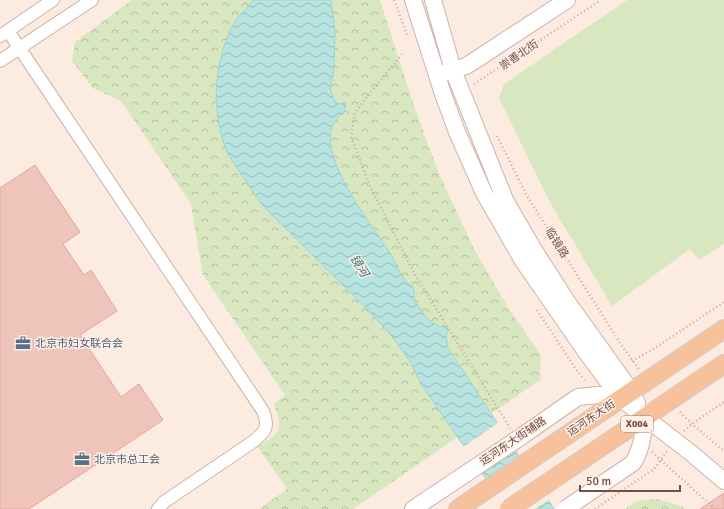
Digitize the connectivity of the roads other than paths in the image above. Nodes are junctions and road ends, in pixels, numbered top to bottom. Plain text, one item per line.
1 (53, 0) edge
2 (92, 0) edge
3 (413, 0) edge
4 (433, 0) edge
5 (567, 0) edge
6 (4, 33) edge
7 (20, 48) junction
8 (0, 61) edge
9 (460, 68) junction
10 (437, 76) junction
11 (724, 329) edge
12 (724, 364) edge
13 (626, 395) junction
14 (645, 418) junction
15 (724, 481) edge
16 (567, 508) edge
17 (158, 509) edge
18 (413, 509) edge
19 (458, 509) edge
20 (510, 509) edge

1 - 6 street
2 - 7 street
3 - 10 street, 临镜路
4 - 9 street, 临镜路
5 - 9 street, 崇善北街
6 - 7 street
7 - 8 street
7 - 17 street
9 - 10 street, 崇善北街
9 - 13 street, 临镜路
10 - 13 street, 临镜路
11 - 13 main road, 运河东大街 / X004
12 - 14 main road, X004
13 - 14 street, 临镜路
13 - 18 street, 运河东大街辅路, bridge
13 - 19 main road, 运河东大街 / X004, bridge
14 - 15 street, 临镜路
14 - 16 street
14 - 20 main road, X004, bridge

